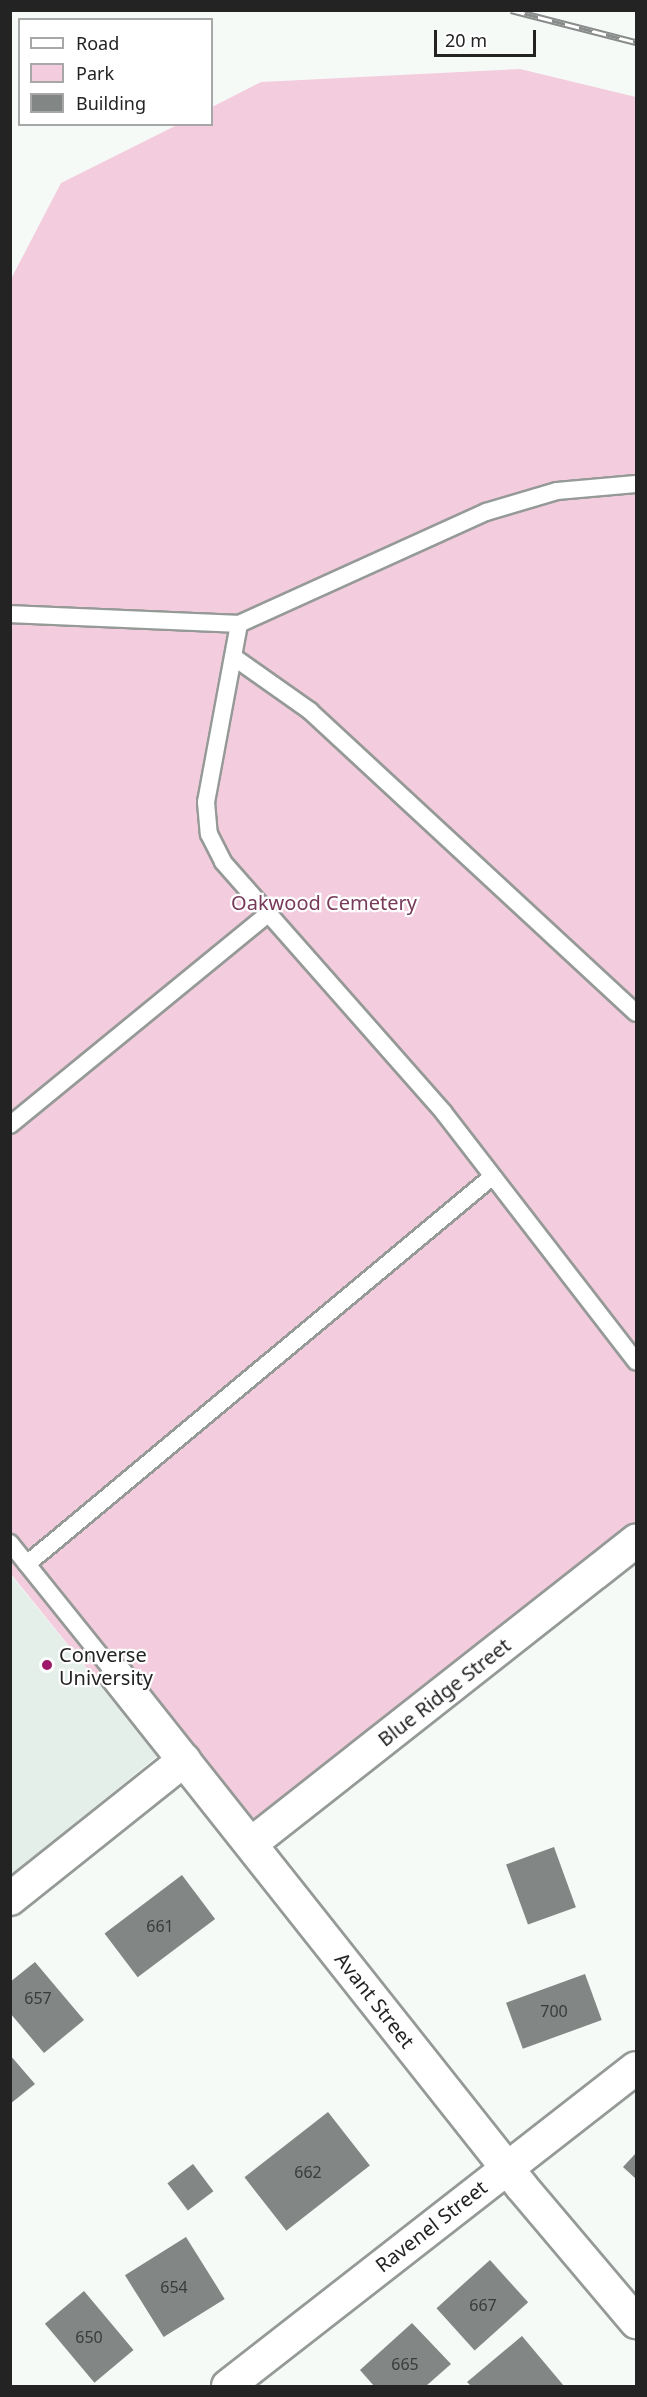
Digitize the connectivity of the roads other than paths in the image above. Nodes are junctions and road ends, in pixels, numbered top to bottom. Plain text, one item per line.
1 (636, 484) edge
2 (10, 614) edge
3 (239, 624) junction
4 (235, 658) junction
5 (268, 914) junction
6 (636, 1013) edge
7 (10, 1125) edge
8 (493, 1176) junction
9 (636, 1361) edge
10 (636, 1541) edge
11 (10, 1543) edge
12 (27, 1564) junction
13 (117, 1676) joint
14 (184, 1760) junction
15 (252, 1844) junction
16 (10, 1899) edge
17 (636, 2068) edge
18 (507, 2168) junction
19 (636, 2322) edge
20 (228, 2386) edge

1 - 3 lane
2 - 3 lane
3 - 4 lane
4 - 5 lane
4 - 6 lane
5 - 7 lane
5 - 8 lane
8 - 9 lane
8 - 12 lane
10 - 15 street, Blue Ridge Street
11 - 12 lane
12 - 13 lane
13 - 14 street, Avant Street
14 - 15 street, Avant Street
14 - 16 street
15 - 18 street, Avant Street
17 - 18 street, Ravenel Street
18 - 19 street, Avant Street
18 - 20 street, Ravenel Street

